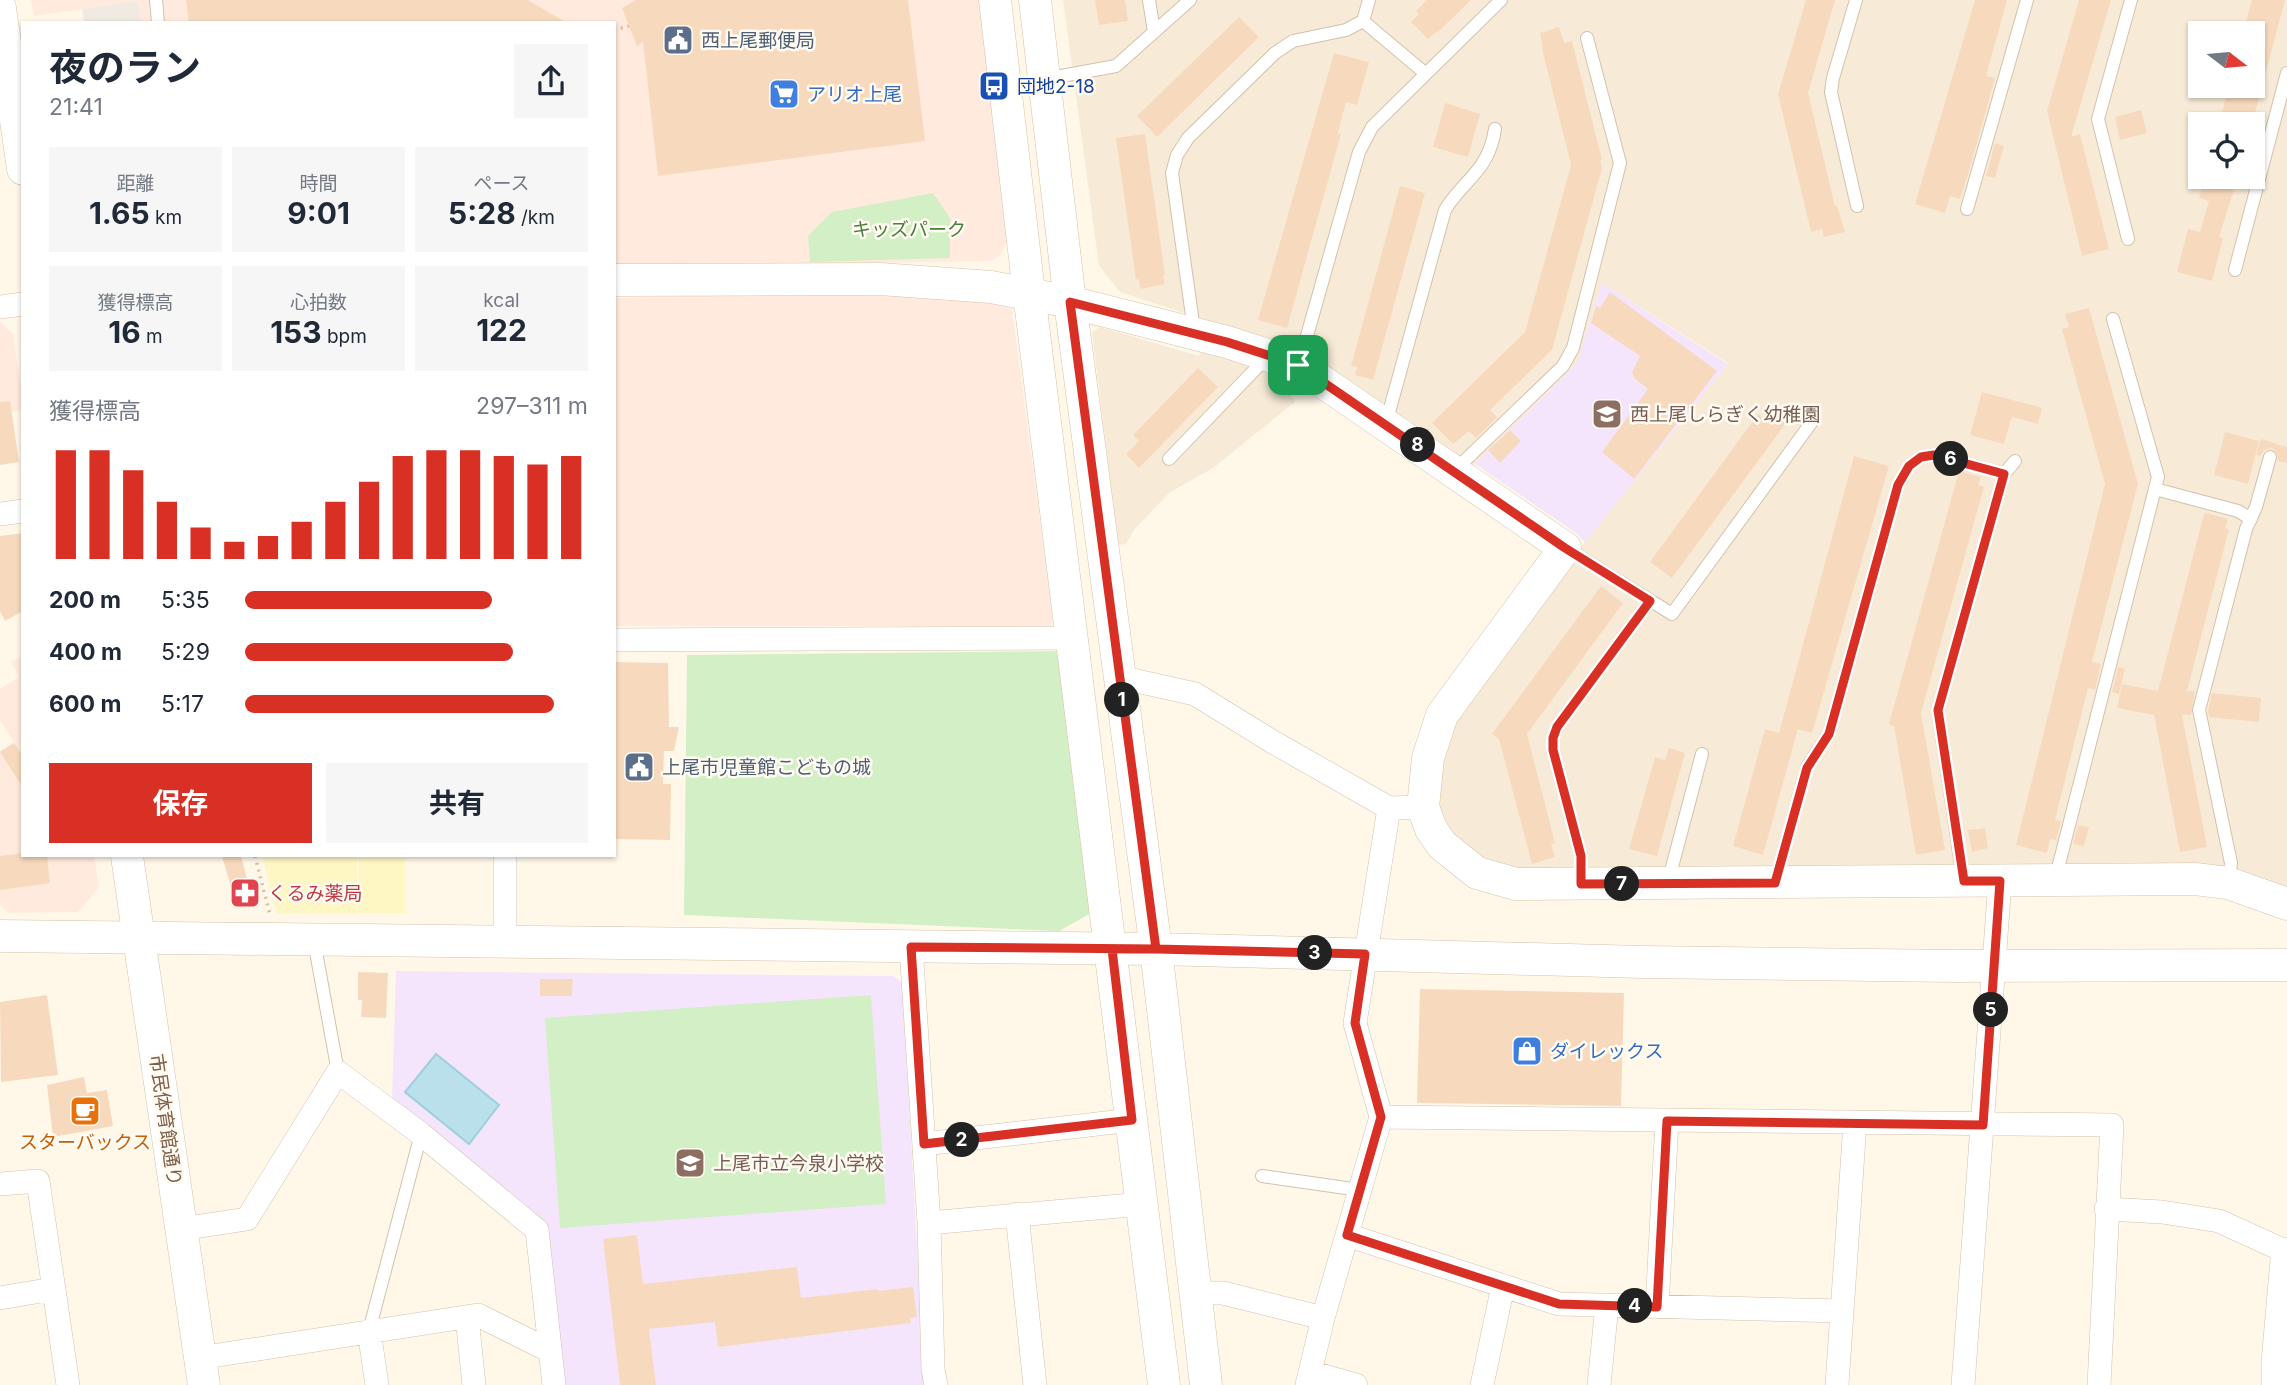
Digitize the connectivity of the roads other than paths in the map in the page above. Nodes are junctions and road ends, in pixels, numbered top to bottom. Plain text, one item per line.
1 (156, 0) edge
2 (996, 0) edge
3 (1035, 0) edge
4 (1149, 0) edge
5 (1190, 0) edge
6 (1369, 0) edge
7 (1501, 0) edge
8 (1856, 0) edge
9 (2027, 0) edge
10 (2131, 0) edge
11 (0, 8) edge
12 (158, 21) edge
13 (1363, 21) junction
14 (1154, 32) junction
15 (1587, 38) dead end
16 (2287, 73) edge
17 (1426, 74) junction
18 (1044, 79) junction
19 (6, 94) edge
20 (1496, 129) dead end
21 (21, 160) edge
22 (1857, 206) dead end
23 (1967, 209) dead end
24 (2127, 239) dead end
25 (2235, 270) dead end
26 (616, 280) edge
27 (1029, 293) junction
28 (1070, 302) junction
29 (21, 304) edge
30 (0, 307) edge
31 (2113, 319) dead end
32 (1194, 334) junction
33 (1269, 356) junction
34 (1298, 365) junction
35 (1386, 423) junction
36 (1811, 423) dead end
37 (2270, 457) dead end
38 (1169, 459) dead end
39 (2015, 461) dead end
40 (1454, 470) junction
41 (2004, 474) junction
42 (2155, 489) junction
43 (21, 511) edge
44 (0, 514) edge
45 (2251, 519) junction
46 (1565, 548) junction
47 (1650, 601) junction
48 (1073, 638) junction
49 (616, 640) edge
50 (1119, 677) junction
51 (1702, 754) dead end
52 (1423, 807) junction
53 (1389, 808) junction
54 (127, 857) edge
55 (505, 857) edge
56 (2055, 880) junction
57 (1964, 881) junction
58 (2000, 881) junction
59 (1668, 883) junction
60 (1775, 883) junction
61 (2228, 883) junction
62 (1581, 884) junction
63 (2287, 904) edge
64 (0, 936) edge
65 (140, 938) junction
66 (314, 940) junction
67 (505, 942) junction
68 (911, 947) junction
69 (1112, 949) junction
70 (1156, 949) junction
71 (1365, 954) junction
72 (1993, 965) junction
73 (2287, 965) edge
74 (338, 1072) junction
75 (1381, 1117) junction
76 (1132, 1120) junction
77 (1667, 1121) junction
78 (1855, 1123) junction
79 (1983, 1125) junction
80 (421, 1135) junction
81 (924, 1144) junction
82 (1262, 1176) dead end
83 (0, 1184) edge
84 (1360, 1190) junction
85 (1142, 1203) junction
86 (2106, 1209) junction
87 (1017, 1214) junction
88 (929, 1223) junction
89 (181, 1229) junction
90 (1347, 1235) junction
91 (2287, 1253) edge
92 (1503, 1286) junction
93 (53, 1289) junction
94 (1196, 1293) junction
95 (0, 1298) edge
96 (1607, 1305) junction
97 (1657, 1307) junction
98 (1842, 1311) junction
99 (467, 1317) junction
100 (1324, 1318) junction
101 (369, 1331) junction
102 (550, 1351) junction
103 (202, 1371) edge
104 (1309, 1379) edge
105 (68, 1385) edge
106 (377, 1385) edge
107 (474, 1385) edge
108 (554, 1385) edge
109 (936, 1385) edge
110 (1035, 1385) edge
111 (1164, 1385) edge
112 (1206, 1385) edge
113 (1356, 1385) edge
114 (1482, 1385) edge
115 (1599, 1385) edge
116 (1837, 1385) edge
117 (1963, 1385) edge
118 (2099, 1385) edge
119 (2278, 1385) edge

1 - 12 lane
2 - 27 street
3 - 18 street
4 - 14 lane
5 - 14 lane
6 - 13 lane
7 - 17 lane
8 - 22 lane
9 - 23 lane
10 - 24 lane
11 - 19 street
13 - 17 lane
13 - 32 lane
14 - 18 lane
15 - 40 lane
16 - 25 lane
17 - 34 lane
18 - 28 street
19 - 21 street
20 - 35 lane
26 - 27 street
27 - 28 street
27 - 48 street
28 - 32 street
28 - 50 street
29 - 30 street
31 - 42 lane
32 - 33 street
33 - 34 street
33 - 38 lane
34 - 35 street
35 - 40 street
36 - 47 lane
37 - 45 lane
39 - 41 lane
40 - 46 street
41 - 57 lane
41 - 60 lane
42 - 45 lane
42 - 56 lane
43 - 44 street
45 - 61 lane
46 - 47 lane
46 - 52 street
47 - 62 lane
48 - 49 street
48 - 69 street
50 - 53 street
50 - 70 street
51 - 59 lane
52 - 53 street
52 - 62 street
53 - 71 street
54 - 65 street, 市民体育館通り
55 - 67 street
56 - 58 street
56 - 61 street
57 - 58 street
57 - 60 street
58 - 72 street
59 - 60 street
59 - 62 street
61 - 63 street
64 - 65 street
65 - 66 street
65 - 89 street, 市民体育館通り
66 - 67 street
66 - 74 lane
67 - 68 street
68 - 69 street
68 - 81 street
69 - 70 street
69 - 76 street
70 - 71 street
70 - 94 street
71 - 72 street
71 - 75 street
72 - 73 street
72 - 79 street
74 - 80 street
74 - 89 street
75 - 77 street
75 - 84 street
76 - 81 street
76 - 85 street
77 - 78 street
77 - 97 street
78 - 79 street
78 - 98 street
79 - 86 street
79 - 117 street
80 - 101 lane
80 - 102 street
81 - 88 street
82 - 84 lane
83 - 93 street
84 - 90 street
85 - 87 street
85 - 111 street
86 - 91 street
86 - 118 street
87 - 88 street
87 - 110 street
88 - 109 street
89 - 103 street, 市民体育館通り
90 - 92 street
90 - 100 street
91 - 119 street
92 - 96 street
92 - 114 street
93 - 95 street
93 - 105 street
94 - 100 street
94 - 112 street
96 - 97 street
96 - 115 street
97 - 98 street
98 - 116 street
99 - 101 street
99 - 102 street
99 - 107 street
100 - 104 street
101 - 103 street
101 - 106 street
102 - 108 street
104 - 113 street

